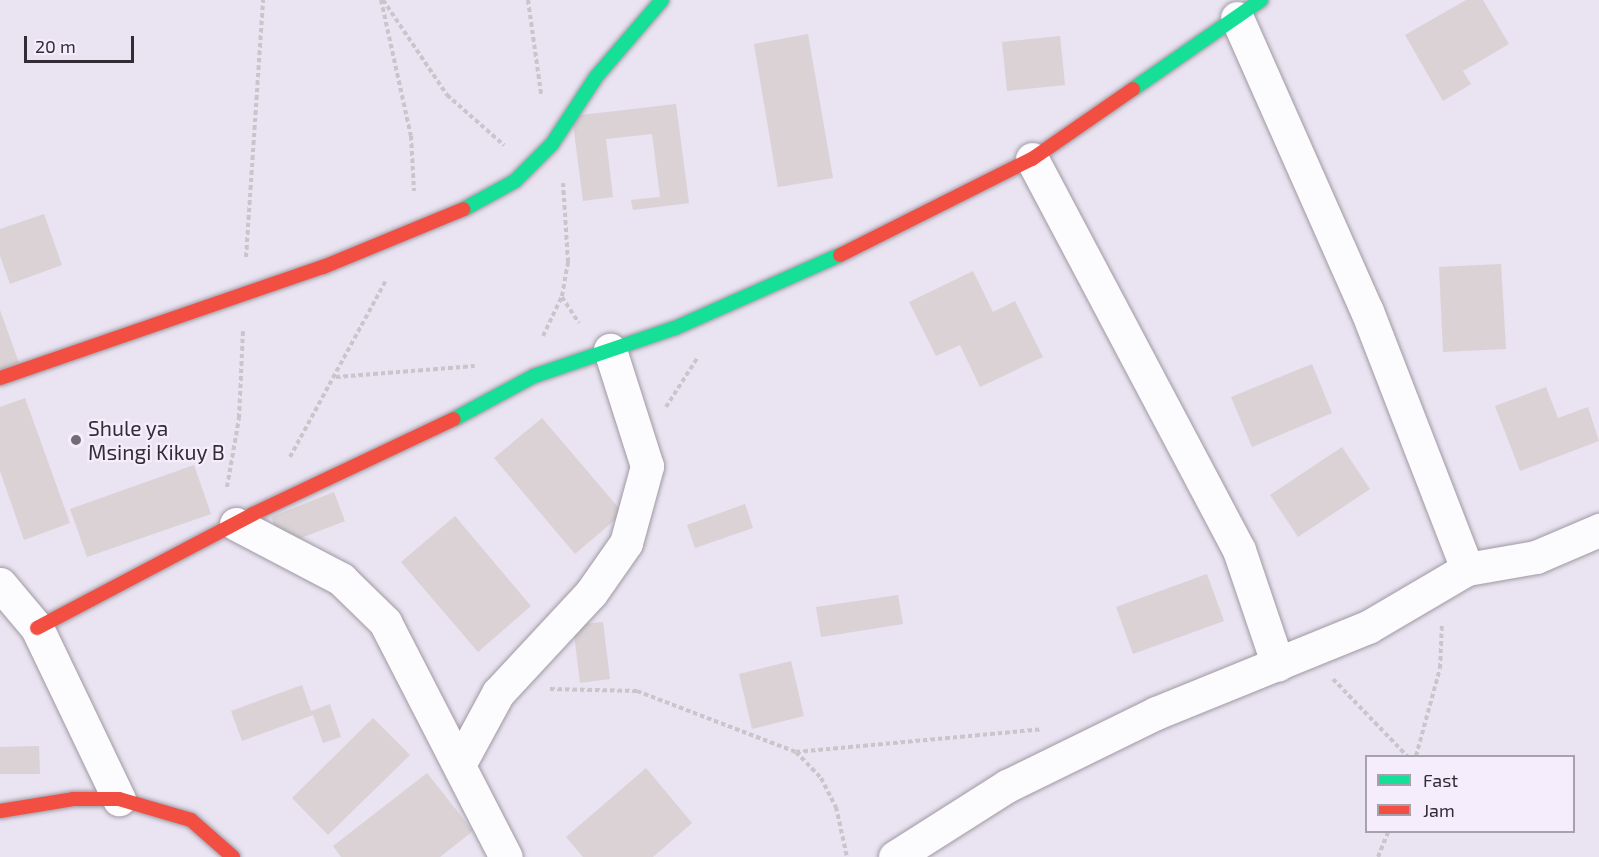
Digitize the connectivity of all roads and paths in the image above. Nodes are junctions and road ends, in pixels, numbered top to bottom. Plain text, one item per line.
1 (264, 0) edge
2 (382, 0) edge
3 (528, 0) edge
4 (662, 0) edge
5 (1249, 9) edge
6 (552, 144) junction
7 (1032, 159) junction
8 (536, 162) junction
9 (409, 232) junction
10 (245, 293) junction
11 (539, 344) dead end
12 (610, 350) junction
13 (702, 351) dead end
14 (534, 376) junction
15 (336, 377) junction
16 (0, 378) edge
17 (641, 445) junction
18 (284, 465) dead end
19 (228, 528) junction
20 (1599, 530) edge
21 (1467, 569) junction
22 (0, 584) edge
23 (1440, 587) junction
24 (37, 628) junction
25 (1290, 660) junction
26 (498, 693) junction
27 (1056, 730) dead end
28 (796, 752) junction
29 (1406, 755) edge
30 (1416, 755) edge
31 (460, 763) junction
32 (119, 799) junction
33 (0, 811) edge
34 (1387, 833) edge
35 (233, 857) edge
36 (506, 857) edge
37 (848, 857) edge
38 (895, 857) edge
39 (1378, 857) edge

1 - 10 path
2 - 8 path
2 - 9 path
3 - 6 path
4 - 6 street
5 - 7 street
5 - 21 street
6 - 8 street
6 - 11 path
7 - 12 street
7 - 25 street
8 - 9 street
9 - 10 street
9 - 15 path
10 - 16 street
10 - 19 path
12 - 14 street
12 - 17 street
13 - 17 path
14 - 15 path
14 - 19 street
15 - 18 path
17 - 26 street
19 - 24 street
19 - 31 street
20 - 21 street
21 - 23 street
22 - 24 street
23 - 25 street
23 - 30 path
24 - 32 street
25 - 29 path
25 - 38 street
26 - 28 path
26 - 31 street
27 - 28 path
28 - 37 path
31 - 36 street
32 - 33 street
32 - 35 street
34 - 39 path

